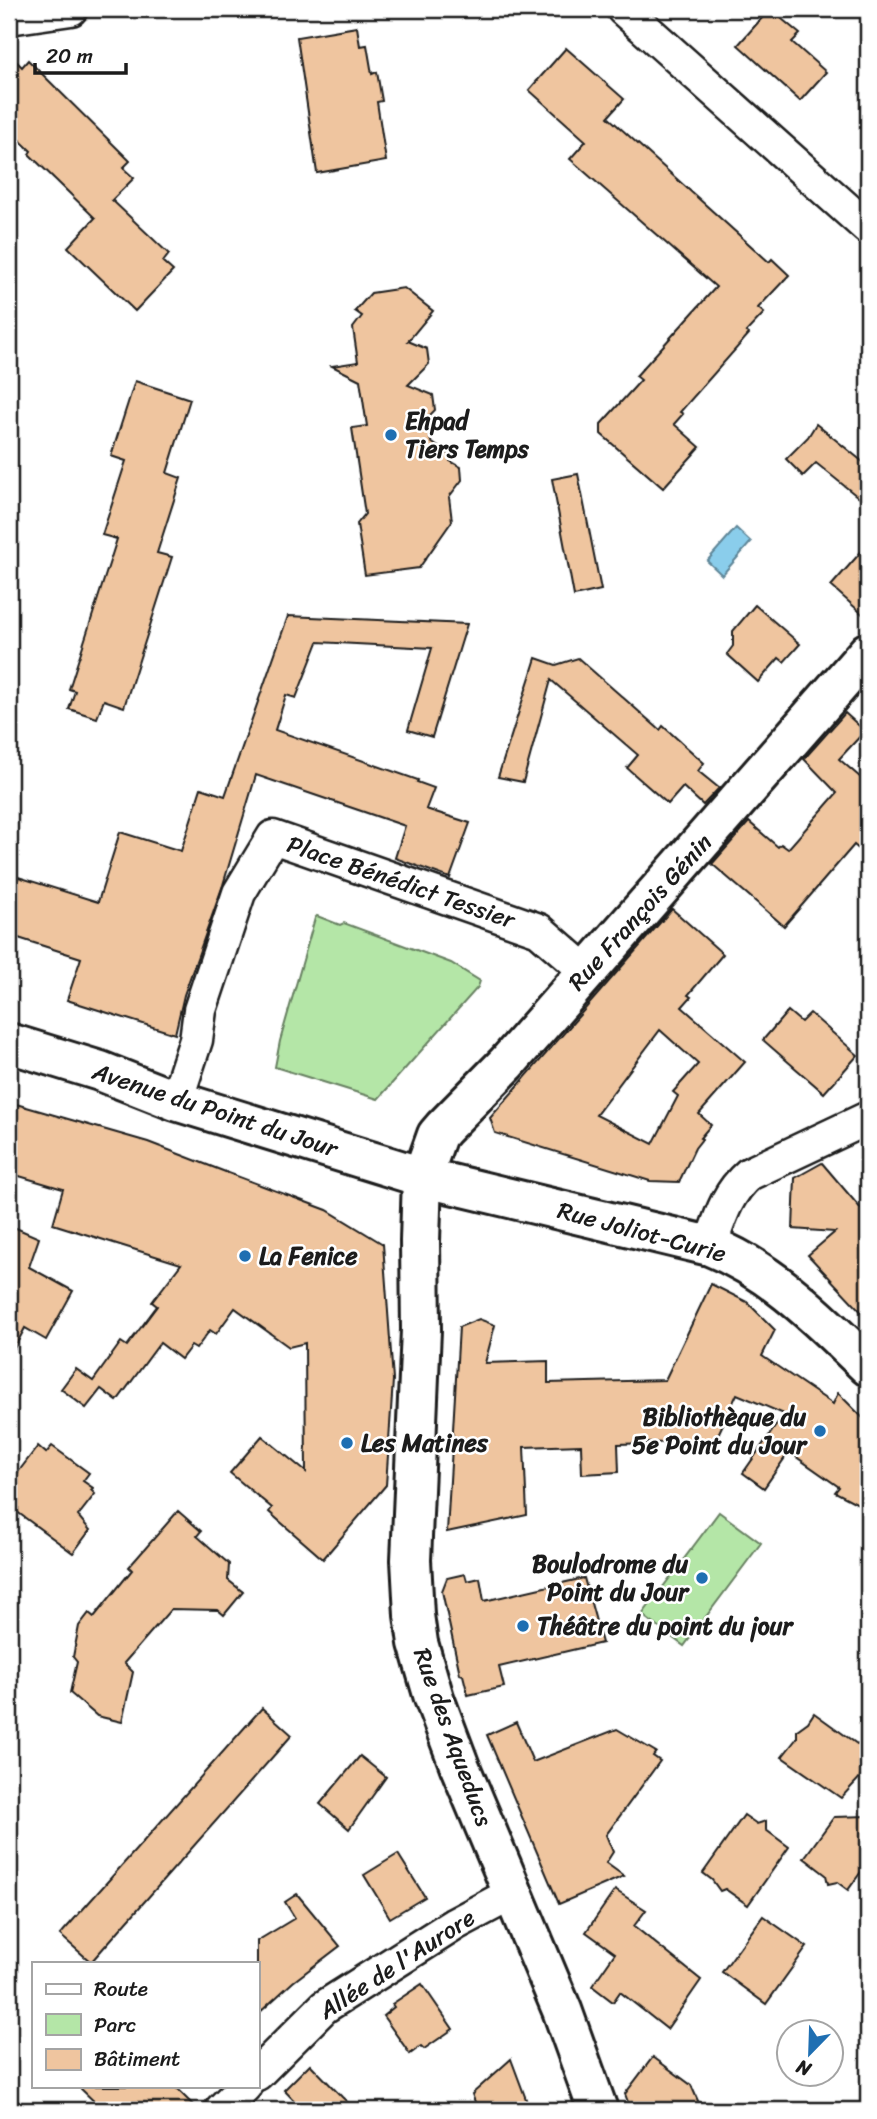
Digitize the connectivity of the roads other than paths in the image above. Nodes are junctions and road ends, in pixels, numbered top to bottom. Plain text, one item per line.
1 (71, 9) edge
2 (624, 9) edge
3 (9, 18) edge
4 (868, 228) edge
5 (868, 652) edge
6 (586, 971) junction
7 (9, 1043) edge
8 (176, 1101) junction
9 (868, 1118) edge
10 (422, 1177) junction
11 (710, 1246) junction
12 (868, 1366) edge
13 (513, 1893) junction
14 (259, 2072) edge
15 (243, 2088) edge
16 (221, 2110) edge
17 (597, 2110) edge

1 - 3 street
2 - 4 street
5 - 6 main road, Rue François Génin
6 - 8 street, Place Bénédict Tessier
6 - 10 main road, Rue François Génin
7 - 8 main road, Avenue du Point du Jour
8 - 10 main road, Avenue du Point du Jour
9 - 11 street
10 - 11 main road, Rue Joliot-Curie
10 - 13 main road, Rue des Aqueducs
11 - 12 main road, Rue Joliot-Curie
13 - 14 street, Allée de l'Aurore
13 - 17 main road, Rue des Aqueducs
15 - 16 street

